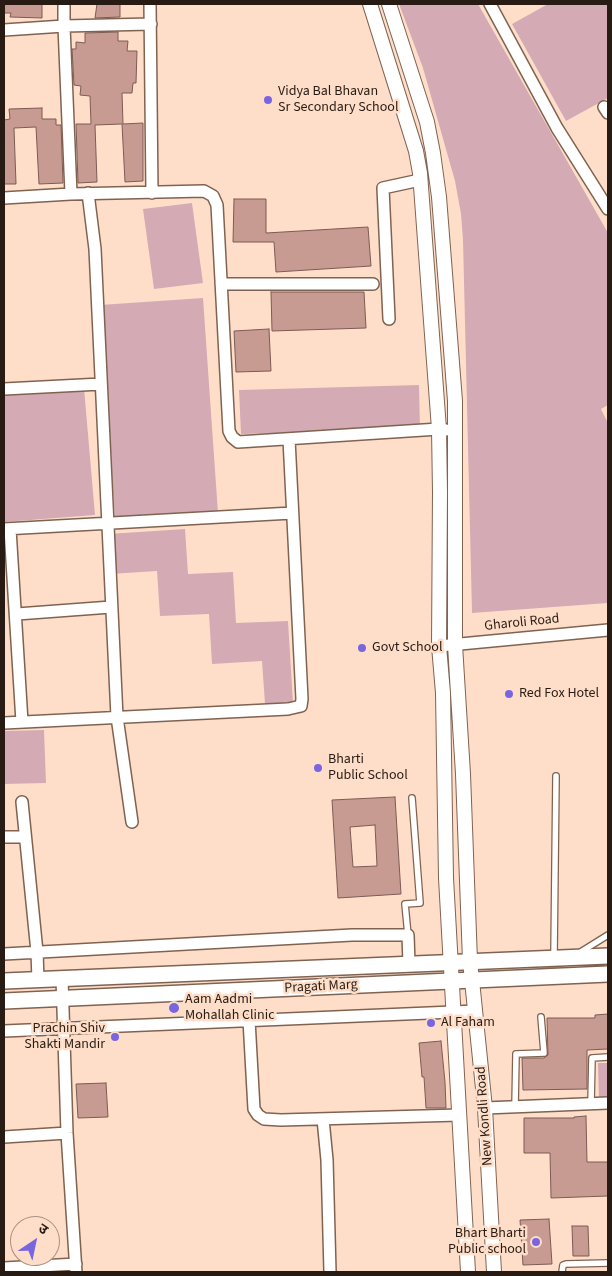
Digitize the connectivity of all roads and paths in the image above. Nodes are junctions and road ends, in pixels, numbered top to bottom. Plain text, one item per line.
1 (64, 4) edge
2 (150, 4) edge
3 (370, 4) edge
4 (389, 4) edge
5 (490, 4) edge
6 (150, 24) junction
7 (64, 26) junction
8 (4, 30) edge
9 (420, 180) junction
10 (152, 193) junction
11 (71, 194) junction
12 (88, 194) junction
13 (4, 198) edge
14 (608, 209) edge
15 (221, 284) junction
16 (373, 284) dead end
17 (389, 319) dead end
18 (101, 384) junction
19 (4, 389) edge
20 (438, 429) junction
21 (456, 432) junction
22 (289, 439) junction
23 (292, 513) junction
24 (107, 523) junction
25 (7, 529) edge
26 (111, 607) junction
27 (16, 614) junction
28 (608, 630) edge
29 (455, 645) junction
30 (439, 646) junction
31 (117, 718) junction
32 (22, 722) junction
33 (4, 723) edge
34 (556, 776) dead end
35 (412, 798) dead end
36 (22, 802) dead end
37 (132, 822) dead end
38 (4, 837) edge
39 (25, 837) junction
40 (408, 935) junction
41 (608, 935) edge
42 (37, 952) junction
43 (4, 954) edge
44 (608, 956) edge
45 (554, 958) junction
46 (571, 958) junction
47 (470, 961) junction
48 (451, 962) junction
49 (408, 964) junction
50 (608, 974) edge
51 (62, 978) junction
52 (38, 980) junction
53 (472, 980) junction
54 (4, 981) edge
55 (452, 982) junction
56 (63, 999) junction
57 (4, 1001) edge
58 (454, 1011) junction
59 (476, 1011) junction
60 (541, 1017) dead end
61 (249, 1020) junction
62 (64, 1028) junction
63 (4, 1031) edge
64 (608, 1057) edge
65 (608, 1103) edge
66 (591, 1104) junction
67 (516, 1107) junction
68 (485, 1108) junction
69 (460, 1116) junction
70 (323, 1119) junction
71 (67, 1132) junction
72 (4, 1137) edge
73 (608, 1264) edge
74 (4, 1268) edge
75 (76, 1268) edge
76 (330, 1272) edge
77 (468, 1272) edge
78 (494, 1272) edge
79 (562, 1272) edge

1 - 7 street
2 - 6 street
3 - 9 street, New Kondli Road
4 - 21 street, New Kondli Road
5 - 14 street
6 - 7 street
6 - 10 street
7 - 8 street
7 - 11 street
9 - 17 street
9 - 20 street, New Kondli Road
10 - 12 street
10 - 15 street
11 - 12 street
11 - 13 street
12 - 18 street
15 - 16 street
15 - 22 street
18 - 19 street
18 - 24 street
20 - 21 street
20 - 22 street
20 - 30 street, New Kondli Road
21 - 29 street, New Kondli Road
22 - 23 street
23 - 24 street
23 - 31 street
24 - 25 street
24 - 26 street
25 - 27 street
26 - 27 street
26 - 31 street
27 - 32 street
28 - 29 street, Gharoli Road
29 - 30 street, Gharoli Road
29 - 47 street, New Kondli Road
30 - 48 street, New Kondli Road
31 - 32 street
31 - 37 street
32 - 33 street
34 - 45 lane
35 - 40 lane
36 - 39 street
38 - 39 street
39 - 42 street
40 - 42 street
40 - 49 street
41 - 46 lane
42 - 43 street
42 - 52 street
44 - 46 main road, Pragati Marg
45 - 46 main road, Pragati Marg
45 - 47 main road, Pragati Marg
47 - 48 main road, Pragati Marg
47 - 53 street, New Kondli Road
48 - 49 main road, Pragati Marg
48 - 55 street, New Kondli Road
49 - 51 main road, Pragati Marg
50 - 53 main road, Pragati Marg
51 - 52 main road, Pragati Marg
51 - 56 street
52 - 54 main road, Pragati Marg
53 - 55 main road, Pragati Marg
53 - 59 street, New Kondli Road
55 - 56 main road, Pragati Marg
55 - 58 street, New Kondli Road
56 - 57 main road, Pragati Marg
56 - 62 street
58 - 59 street
58 - 61 street
58 - 69 street, New Kondli Road
59 - 68 street, New Kondli Road
60 - 67 lane
61 - 62 street
61 - 70 street
62 - 63 street
62 - 71 street
64 - 66 lane
65 - 66 street
66 - 67 street
67 - 68 street
68 - 78 street, New Kondli Road
69 - 70 street
69 - 77 street, New Kondli Road
70 - 76 street
71 - 72 street
71 - 75 street
73 - 79 lane
74 - 75 street

